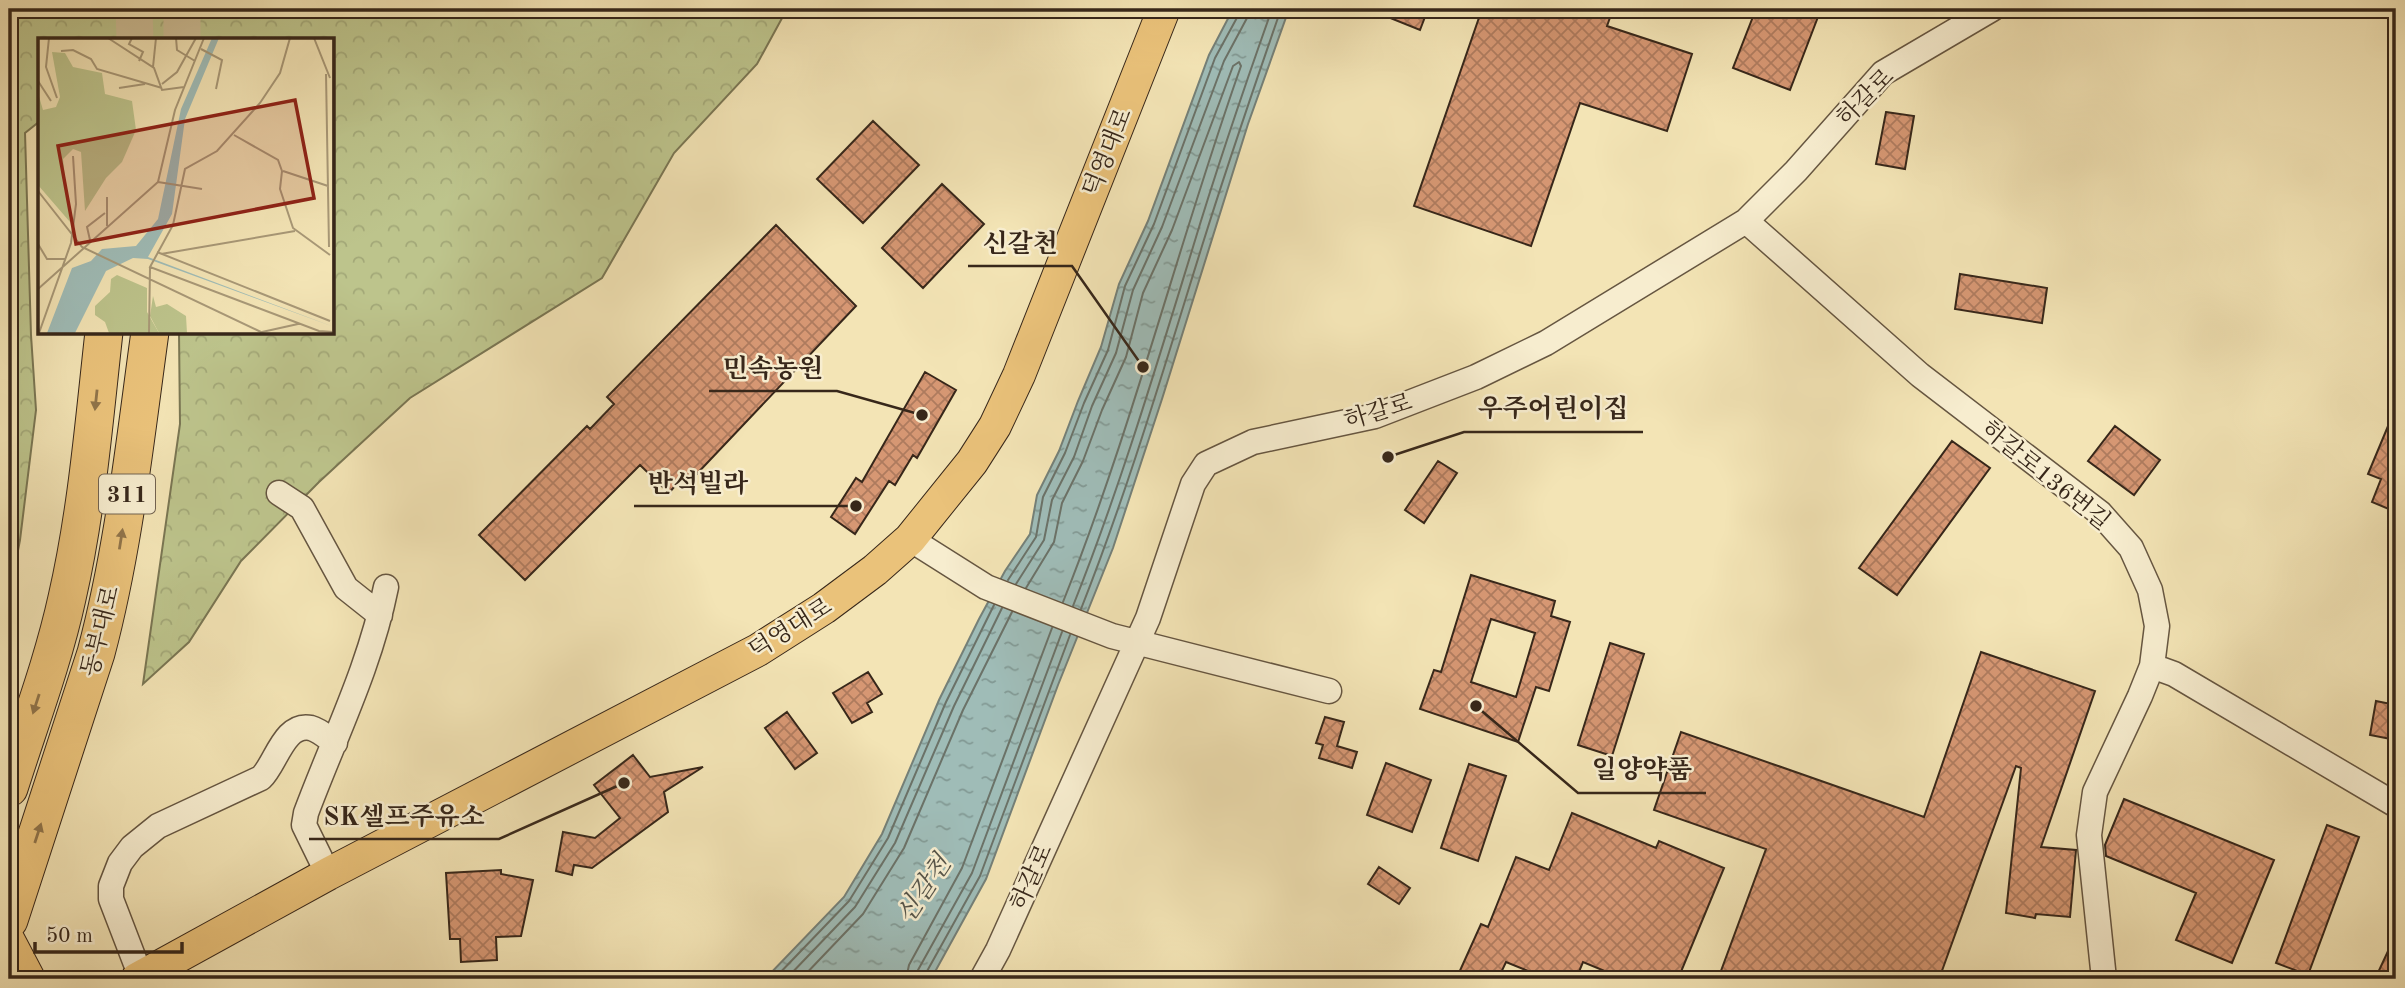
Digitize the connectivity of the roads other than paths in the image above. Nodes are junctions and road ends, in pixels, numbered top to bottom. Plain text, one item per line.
1 (1164, 9) edge
2 (1992, 9) edge
3 (1746, 221) junction
4 (104, 334) edge
5 (149, 334) edge
6 (279, 493) dead end
7 (911, 539) junction
8 (386, 587) dead end
9 (380, 615) junction
10 (1148, 645) junction
11 (2152, 666) junction
12 (1329, 691) dead end
13 (335, 743) junction
14 (9, 788) edge
15 (2396, 806) edge
16 (328, 874) junction
17 (9, 920) edge
18 (9, 941) edge
19 (139, 978) edge
20 (29, 979) edge
21 (982, 979) edge
22 (2104, 979) edge

1 - 7 main road, 덕영대로
2 - 3 street, 하갈로
3 - 10 street, 하갈로
3 - 11 street, 하갈로136번길
4 -> 14 highway, 동부대로 / 311
17 -> 5 highway, 동부대로 / 311
6 - 9 street
7 - 10 street
7 - 16 main road, 덕영대로
8 - 9 street
9 - 13 street
10 - 12 street
10 - 21 street, 하갈로
11 - 15 street
11 - 22 street, 하갈로136번길
13 - 16 street
13 - 19 street
16 - 19 main road, 덕영대로
18 - 20 main road

